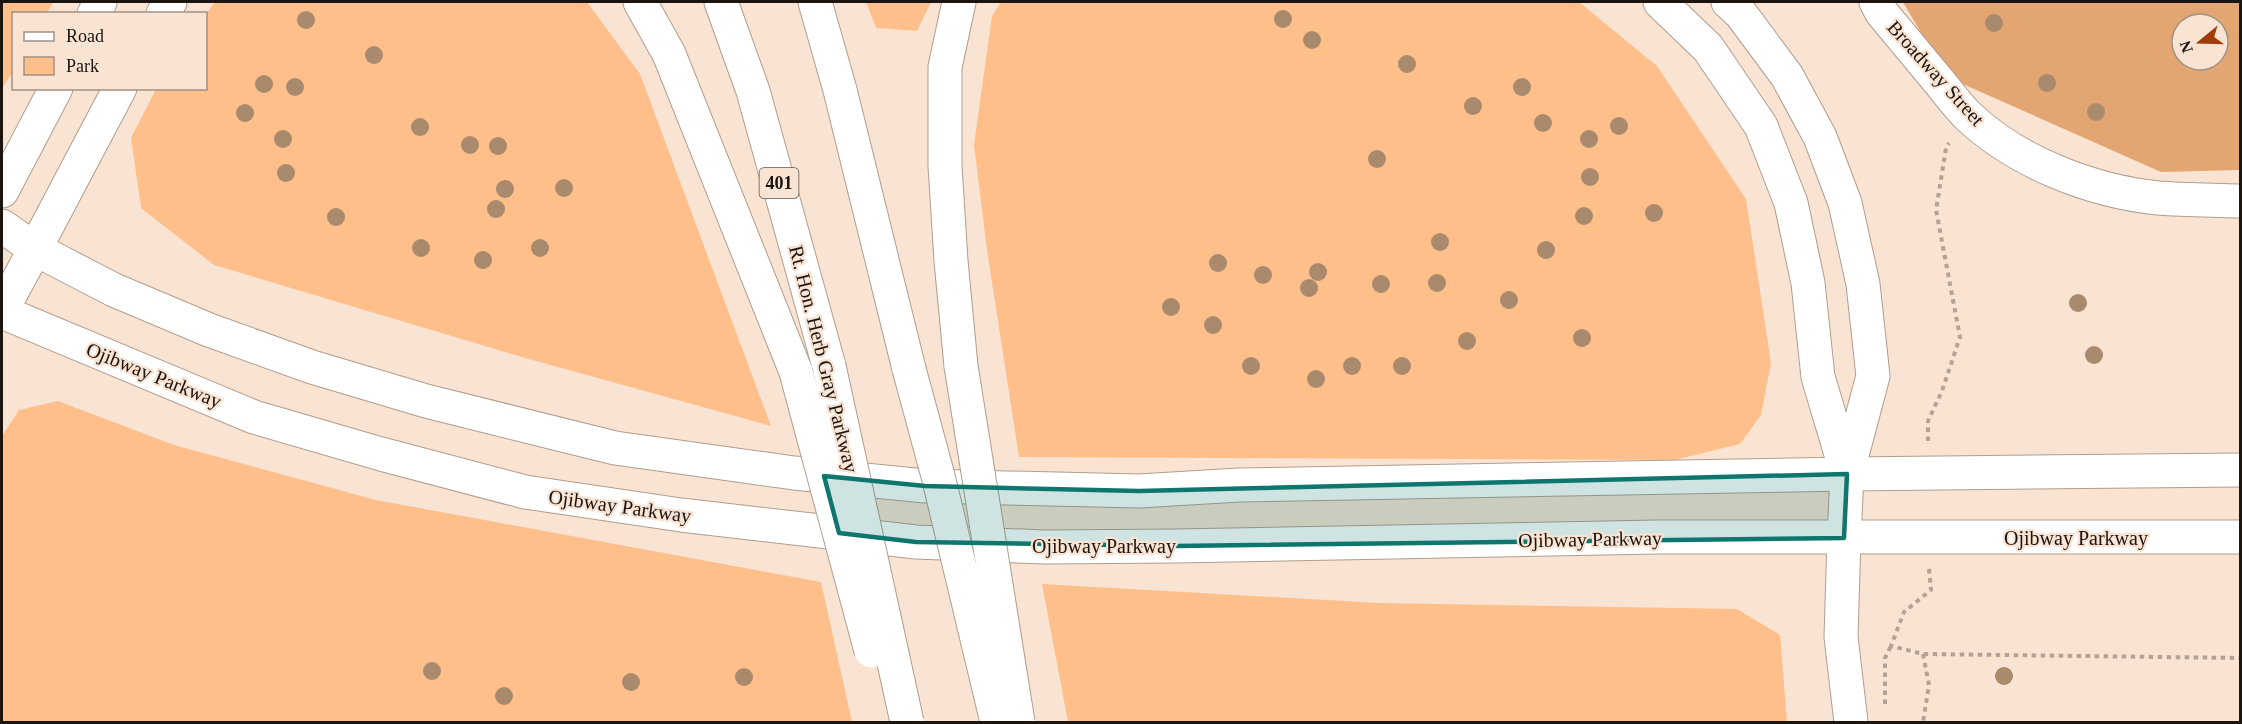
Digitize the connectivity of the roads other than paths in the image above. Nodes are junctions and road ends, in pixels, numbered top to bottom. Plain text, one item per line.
1 (640, 2) edge
2 (721, 2) edge
3 (815, 2) edge
4 (959, 2) edge
5 (1660, 2) edge
6 (1728, 2) edge
7 (1876, 2) edge
8 (55, 90) edge
9 (119, 90) edge
10 (2, 191) edge
11 (2241, 201) edge
12 (2, 226) edge
13 (35, 249) junction
14 (2, 311) edge
15 (2241, 470) edge
16 (1847, 474) junction
17 (2241, 537) edge
18 (1844, 538) junction
19 (891, 723) edge
20 (907, 723) edge
21 (997, 723) edge
22 (1018, 723) edge
23 (1851, 723) edge

1 - 19 main road, bridge
2 - 20 main road, Rt. Hon. Herb Gray Parkway / 401, bridge
3 - 21 main road, bridge
4 - 22 main road, bridge
5 - 16 main road
6 - 16 main road
7 - 11 main road, Broadway Street
8 - 10 main road
9 - 13 main road, Ojibway Parkway
12 - 13 main road
13 - 14 main road, Ojibway Parkway
13 - 16 main road
14 - 18 main road, Ojibway Parkway
15 - 16 main road
16 - 18 main road
17 - 18 main road, Ojibway Parkway
18 - 23 main road

